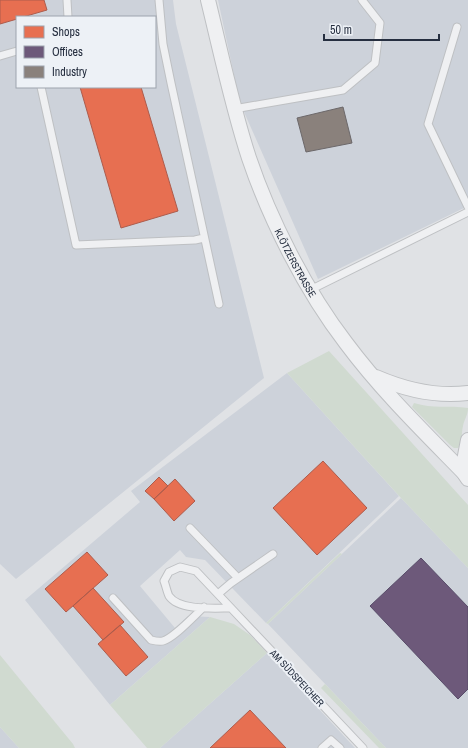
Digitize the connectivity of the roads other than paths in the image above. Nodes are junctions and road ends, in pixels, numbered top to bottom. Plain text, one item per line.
1 (67, 0) edge
2 (159, 0) edge
3 (208, 0) edge
4 (362, 0) edge
5 (68, 16) edge
6 (457, 27) dead end
7 (158, 32) edge
8 (16, 51) edge
9 (0, 56) edge
10 (40, 88) edge
11 (234, 109) junction
12 (468, 207) edge
13 (468, 212) edge
14 (204, 238) junction
15 (310, 290) junction
16 (219, 304) dead end
17 (372, 375) junction
18 (468, 393) edge
19 (468, 440) edge
20 (466, 476) edge
21 (190, 528) dead end
22 (273, 554) dead end
23 (238, 578) junction
24 (218, 594) junction
25 (113, 598) dead end
26 (204, 607) junction
27 (231, 608) junction
28 (322, 748) edge
29 (340, 748) edge
30 (363, 748) edge

1 - 5 lane
2 - 7 lane
3 - 11 street, KLÖTZERSTRASSE
4 - 11 lane
6 - 12 lane
7 - 14 lane
8 - 9 lane
10 - 14 lane
11 - 15 street, KLÖTZERSTRASSE
13 - 15 lane
14 - 16 lane
15 - 17 street, KLÖTZERSTRASSE
17 - 18 street
17 - 20 street, KLÖTZERSTRASSE
19 - 20 street
21 - 23 lane
22 - 23 lane
23 - 24 lane
24 - 26 lane, AM SÜDSPEICHER
24 - 27 lane, AM SÜDSPEICHER
25 - 26 lane
26 - 27 lane, AM SÜDSPEICHER
27 - 30 lane, AM SÜDSPEICHER
28 - 29 lane

